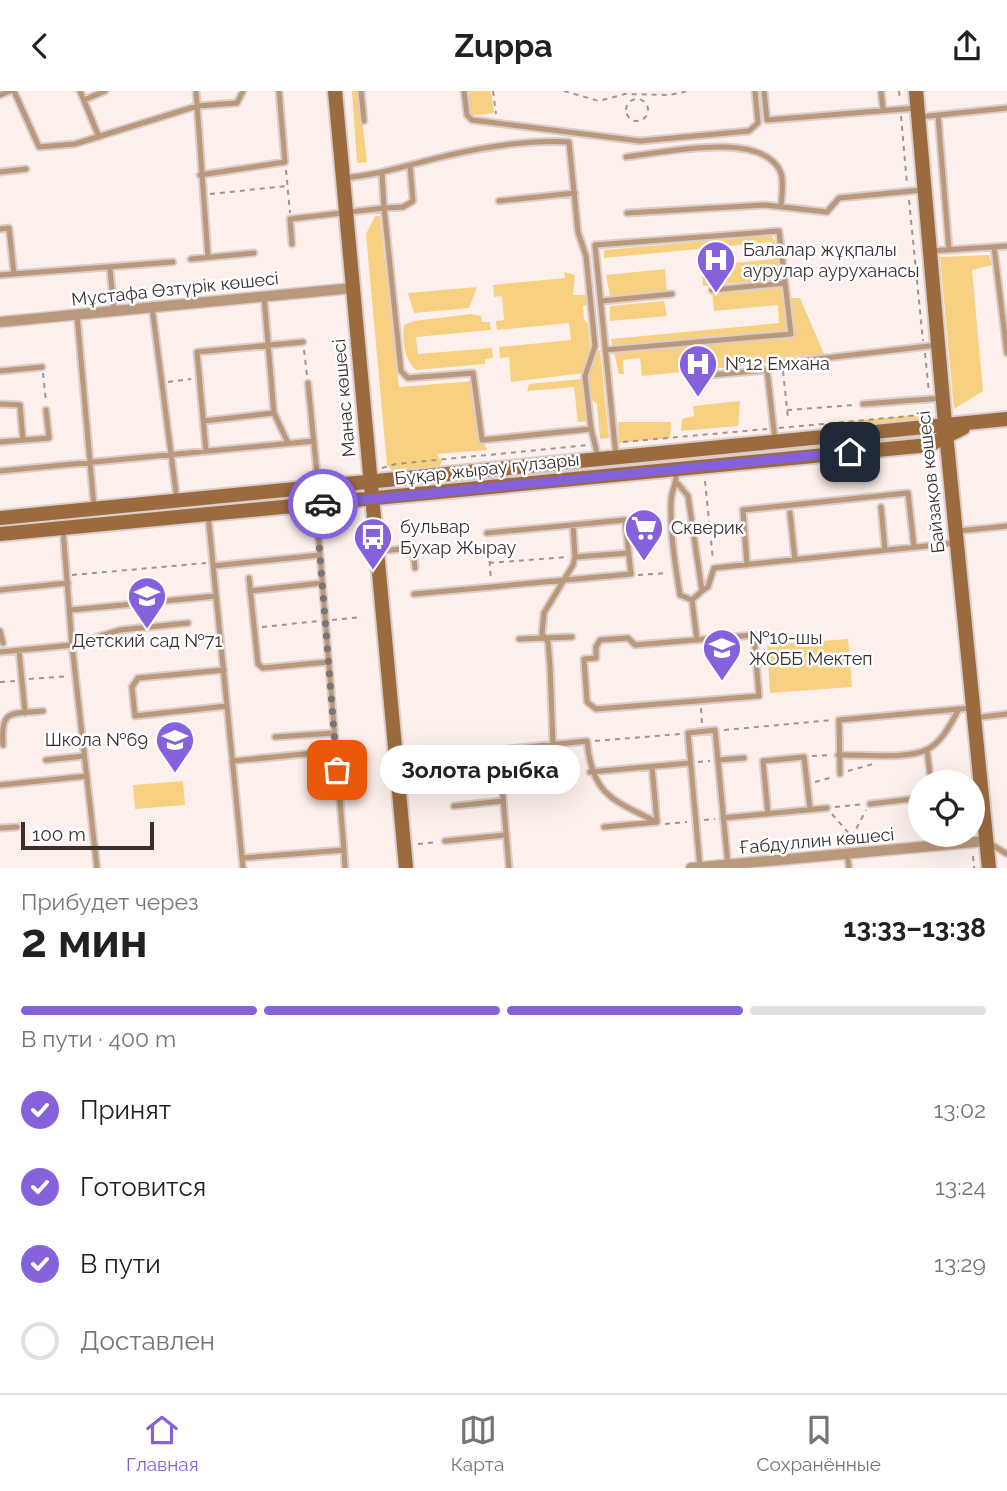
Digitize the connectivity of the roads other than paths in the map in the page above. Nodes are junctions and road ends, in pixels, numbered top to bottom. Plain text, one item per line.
1 (12, 91) edge
2 (80, 91) edge
3 (105, 91) edge
4 (196, 91) edge
5 (243, 91) edge
6 (279, 91) edge
7 (335, 91) edge
8 (361, 91) edge
9 (464, 91) edge
10 (755, 91) edge
11 (764, 91) edge
12 (881, 91) edge
13 (916, 91) edge
14 (0, 95) edge
15 (84, 100) junction
16 (197, 106) junction
17 (1007, 108) edge
18 (883, 109) junction
19 (918, 112) junction
20 (938, 115) junction
21 (364, 121) dead end
22 (99, 137) junction
23 (626, 157) dead end
24 (410, 166) junction
25 (26, 169) dead end
26 (0, 172) edge
27 (382, 174) junction
28 (200, 175) junction
29 (343, 178) junction
30 (925, 190) junction
31 (575, 193) junction
32 (499, 201) dead end
33 (781, 205) junction
34 (384, 208) junction
35 (627, 213) dead end
36 (346, 214) junction
37 (0, 229) edge
38 (292, 244) dead end
39 (1007, 246) edge
40 (994, 247) junction
41 (949, 250) junction
42 (930, 251) junction
43 (254, 253) dead end
44 (208, 257) junction
45 (191, 259) dead end
46 (173, 262) dead end
47 (110, 269) junction
48 (14, 274) junction
49 (0, 275) edge
50 (785, 283) junction
51 (998, 283) junction
52 (1007, 283) edge
53 (353, 288) junction
54 (712, 290) dead end
55 (672, 294) dead end
56 (264, 297) junction
57 (601, 301) junction
58 (152, 307) junction
59 (114, 311) junction
60 (77, 315) junction
61 (0, 323) edge
62 (303, 342) road end
63 (268, 345) junction
64 (931, 346) junction
65 (605, 350) junction
66 (1007, 353) edge
67 (782, 363) road end
68 (43, 367) road end
69 (0, 371) edge
70 (688, 377) dead end
71 (308, 383) road end
72 (936, 399) junction
73 (0, 404) edge
74 (863, 404) road end
75 (46, 410) road end
76 (274, 413) junction
77 (1007, 419) edge
78 (204, 421) junction
79 (941, 428) junction
80 (591, 429) junction
81 (774, 436) junction
82 (23, 440) junction
83 (314, 441) junction
84 (0, 442) edge
85 (288, 443) junction
86 (206, 451) junction
87 (171, 454) junction
88 (617, 459) junction
89 (599, 460) junction
90 (90, 463) junction
91 (676, 468) junction
92 (0, 471) edge
93 (371, 483) junction
94 (678, 484) junction
95 (318, 488) junction
96 (372, 500) junction
97 (177, 501) junction
98 (316, 505) junction
99 (881, 507) dead end
100 (94, 509) junction
101 (790, 513) dead end
102 (208, 514) junction
103 (179, 517) junction
104 (0, 518) edge
105 (573, 525) junction
106 (1007, 526) edge
107 (63, 528) junction
108 (487, 533) road end
109 (0, 534) edge
110 (956, 537) junction
111 (914, 547) junction
112 (885, 550) junction
113 (377, 551) junction
114 (629, 552) junction
115 (320, 555) junction
116 (575, 557) junction
117 (795, 560) junction
118 (747, 565) junction
119 (213, 566) junction
120 (415, 568) dead end
121 (249, 578) dead end
122 (564, 580) junction
123 (68, 583) junction
124 (322, 583) junction
125 (0, 590) edge
126 (250, 591) junction
127 (702, 591) junction
128 (414, 594) dead end
129 (216, 596) junction
130 (692, 600) junction
131 (71, 610) junction
132 (188, 623) dead end
133 (0, 631) edge
134 (572, 637) dead end
135 (545, 638) junction
136 (519, 639) dead end
137 (697, 640) junction
138 (3, 643) dead end
139 (72, 646) junction
140 (19, 650) junction
141 (0, 652) edge
142 (328, 662) junction
143 (224, 670) junction
144 (227, 706) junction
145 (43, 711) dead end
146 (969, 712) junction
147 (25, 713) junction
148 (1007, 714) edge
149 (334, 733) junction
150 (275, 737) dead end
151 (553, 744) junction
152 (3, 745) dead end
153 (927, 750) junction
154 (335, 751) junction
155 (838, 755) junction
156 (84, 756) junction
157 (744, 758) dead end
158 (46, 760) dead end
159 (718, 760) junction
160 (232, 761) junction
161 (690, 763) junction
162 (652, 767) junction
163 (930, 770) edge
164 (590, 772) junction
165 (840, 774) road end
166 (87, 776) junction
167 (0, 785) edge
168 (908, 799) edge
169 (503, 801) junction
170 (870, 804) road end
171 (454, 806) dead end
172 (827, 808) road end
173 (810, 809) junction
174 (768, 814) junction
175 (723, 818) junction
176 (657, 822) junction
177 (17, 827) dead end
178 (604, 827) dead end
179 (0, 828) edge
180 (506, 835) junction
181 (444, 841) road end
182 (986, 841) junction
183 (344, 850) junction
184 (847, 854) junction
185 (1007, 854) edge
186 (242, 858) junction
187 (728, 866) edge
188 (97, 868) edge
189 (243, 868) edge
190 (345, 868) edge
191 (406, 868) edge
192 (509, 868) edge
193 (691, 868) edge
194 (700, 868) edge
195 (849, 868) edge
196 (989, 868) edge

1 - 14 lane
1 - 22 lane
2 - 15 lane
3 - 15 lane
4 - 16 lane
5 - 16 lane
6 - 28 lane
7 - 29 street, Манас көшесі
8 - 21 lane
9 - 10 lane
11 - 18 lane
12 - 18 lane
13 - 19 street, Байзақов көшесі
15 - 22 lane
16 - 22 lane
16 - 28 lane
17 - 20 lane
18 - 19 lane
19 - 20 lane
19 - 30 street, Байзақов көшесі
20 - 41 lane
23 - 33 lane
24 - 27 lane
24 - 31 lane
24 - 34 lane
25 - 26 lane
27 - 29 lane
27 - 34 lane
28 - 44 lane
29 - 36 street, Манас көшесі
30 - 33 lane
30 - 42 street, Байзақов көшесі
31 - 32 lane
31 - 80 lane
33 - 35 lane
34 - 36 lane
34 - 80 lane
36 - 38 lane
36 - 53 street, Манас көшесі
37 - 48 lane
39 - 40 lane
40 - 41 lane
40 - 51 lane
41 - 42 lane
42 - 64 street, Байзақов көшесі
43 - 44 lane
44 - 45 lane
46 - 47 lane
47 - 48 lane
47 - 59 lane
48 - 49 lane
50 - 54 lane
50 - 57 lane
50 - 65 lane
51 - 52 lane
51 - 66 lane
53 - 56 street, Мұстафа Өзтүрік көшесі
53 - 93 street, Манас көшесі
55 - 57 lane
56 - 58 street, Мұстафа Өзтүрік көшесі
56 - 63 lane
57 - 65 lane
58 - 59 street, Мұстафа Өзтүрік көшесі
58 - 87 lane
59 - 60 street, Мұстафа Өзтүрік көшесі
60 - 61 street, Мұстафа Өзтүрік көшесі
60 - 90 lane
62 - 63 lane
63 - 76 lane
63 - 78 lane
64 - 67 lane
64 - 72 street, Байзақов көшесі
65 - 88 lane
68 - 69 lane
70 - 81 lane
71 - 83 lane
72 - 74 lane
72 - 79 street, Байзақов көшесі
73 - 82 lane
75 - 82 lane
76 - 78 lane
76 - 85 lane
77 - 79 street, Бұқар жырау гүлзары
78 - 86 lane
79 - 81 street, Бұқар жырау гүлзары
79 - 91 street, Бұқар жырау гүлзары
79 - 110 street, Байзақов көшесі
80 - 89 lane
81 - 88 street, Бұқар жырау гүлзары
82 - 84 lane
83 - 85 lane
83 - 95 lane
85 - 86 lane
86 - 87 lane
87 - 90 lane
87 - 97 lane
88 - 89 street, Бұқар жырау гүлзары
89 - 93 street, Бұқар жырау гүлзары
90 - 92 lane
90 - 100 lane
91 - 94 lane
91 - 96 street, Бұқар жырау гүлзары
93 - 95 street, Бұқар жырау гүлзары
93 - 96 street, Манас көшесі
94 - 127 lane
94 - 130 lane
95 - 97 street, Бұқар жырау гүлзары
96 - 98 street, Бұқар жырау гүлзары
96 - 113 street, Манас көшесі
97 - 100 street, Бұқар жырау гүлзары
97 - 103 lane
98 - 102 street, Бұқар жырау гүлзары
98 - 115 lane
99 - 112 lane
100 - 104 street, Бұқар жырау гүлзары
101 - 117 lane
102 - 103 street, Бұқар жырау гүлзары
102 - 119 lane
103 - 107 street, Бұқар жырау гүлзары
105 - 108 lane
105 - 114 lane
105 - 116 lane
106 - 110 lane
107 - 109 street, Бұқар жырау гүлзары
107 - 123 lane
110 - 111 lane
110 - 146 street, Байзақов көшесі
111 - 112 lane
111 - 118 lane
112 - 117 lane
113 - 120 lane
113 - 191 street, Манас көшесі
114 - 116 lane
114 - 122 lane
115 - 119 lane
115 - 124 lane
116 - 122 lane
117 - 118 lane
118 - 127 lane
119 - 129 lane
121 - 126 lane
122 - 128 lane
122 - 135 lane
123 - 125 lane
123 - 131 lane
124 - 126 lane
124 - 142 lane
126 - 142 lane
127 - 130 lane
129 - 131 lane
129 - 143 lane
130 - 137 lane
131 - 139 lane
132 - 139 lane
133 - 138 lane
134 - 135 lane
135 - 136 lane
135 - 151 lane
137 - 137 lane
139 - 140 lane
139 - 156 lane
140 - 141 lane
140 - 147 lane
142 - 149 lane
143 - 144 lane
143 - 144 lane
144 - 160 lane
145 - 147 lane
146 - 148 lane
146 - 153 lane
146 - 155 lane
146 - 182 street, Байзақов көшесі
147 - 152 lane
149 - 150 lane
149 - 154 lane
151 - 164 lane
151 - 169 lane
153 - 155 lane
153 - 163 lane
154 - 160 lane
154 - 183 lane
155 - 165 lane
156 - 158 lane
156 - 166 lane
157 - 159 lane
159 - 161 lane
159 - 175 lane
160 - 186 lane
161 - 162 lane
161 - 194 lane
162 - 164 lane
162 - 176 lane
164 - 176 lane
166 - 167 lane
166 - 188 lane
168 - 170 lane
169 - 171 lane
169 - 180 lane
172 - 173 lane
173 - 174 lane
173 - 174 lane
174 - 175 lane
175 - 187 lane
176 - 178 lane
177 - 179 lane
180 - 181 lane
180 - 192 lane
182 - 184 street, Ғабдуллин көшесі
182 - 185 lane
182 - 196 street, Байзақов көшесі
183 - 186 lane
183 - 190 lane
184 - 187 street, Ғабдуллин көшесі
184 - 195 lane
186 - 189 lane
187 - 194 street, Ғабдуллин көшесі
193 - 194 street, Ғабдуллин көшесі

